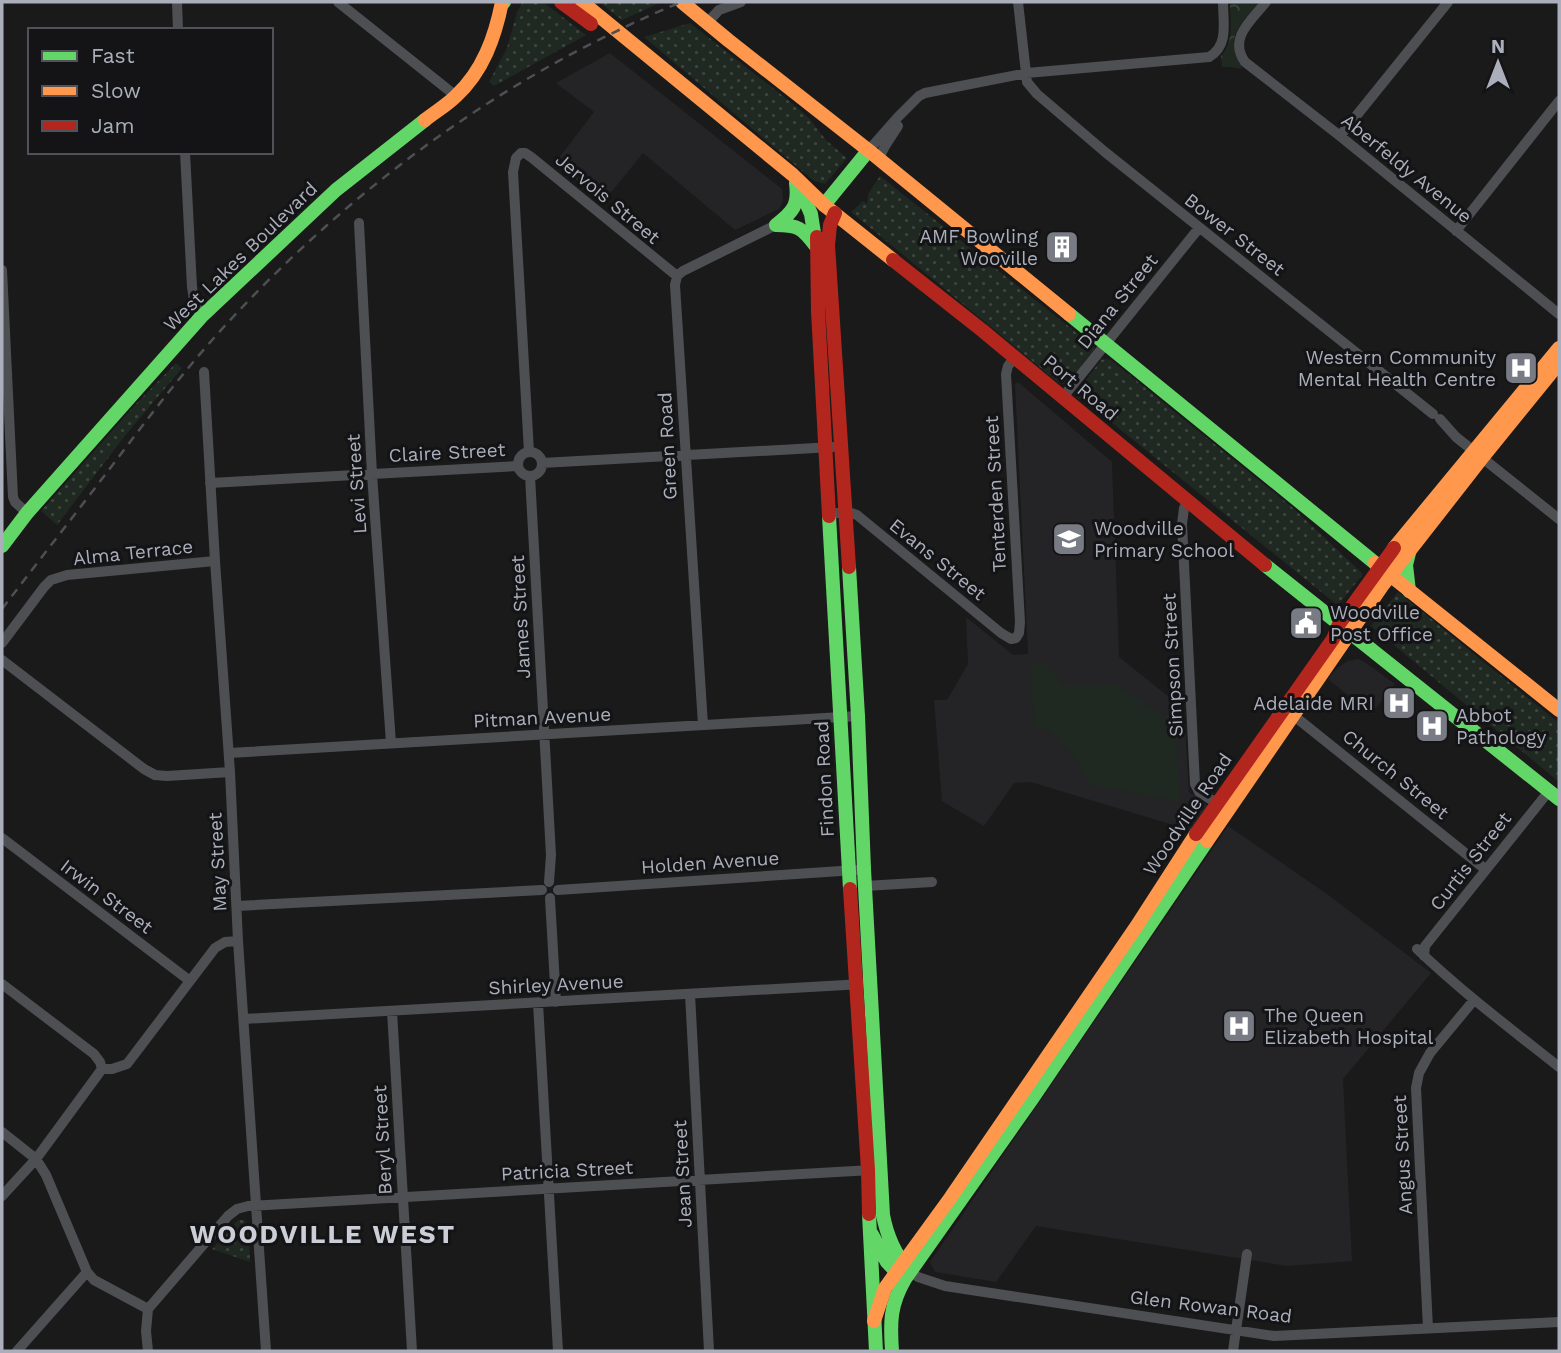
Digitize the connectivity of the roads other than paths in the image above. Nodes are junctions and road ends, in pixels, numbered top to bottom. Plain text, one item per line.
1 (177, 2) edge
2 (338, 2) edge
3 (561, 2) edge
4 (582, 2) edge
5 (682, 2) edge
6 (741, 2) edge
7 (1018, 2) edge
8 (1223, 2) edge
9 (1266, 2) edge
10 (1448, 2) edge
11 (503, 3) edge
12 (707, 23) junction
13 (178, 28) edge
14 (1027, 73) junction
15 (456, 96) junction
16 (1559, 101) edge
17 (712, 108) junction
18 (1339, 136) junction
19 (185, 154) edge
20 (873, 155) junction
21 (793, 175) junction
22 (830, 209) junction
23 (359, 223) dead end
24 (776, 225) junction
25 (1199, 228) junction
26 (1456, 231) junction
27 (863, 234) junction
28 (822, 246) junction
29 (2, 270) edge
30 (677, 276) junction
31 (1559, 314) edge
32 (201, 317) junction
33 (1104, 344) junction
34 (1559, 348) edge
35 (1015, 357) junction
36 (1559, 363) edge
37 (204, 372) dead end
38 (1063, 397) junction
39 (841, 447) junction
40 (826, 448) junction
41 (529, 452) junction
42 (1478, 454) junction
43 (685, 456) junction
44 (542, 463) junction
45 (518, 466) junction
46 (7, 467) edge
47 (372, 474) junction
48 (530, 476) junction
49 (210, 483) junction
50 (1189, 502) junction
51 (1305, 506) junction
52 (27, 513) junction
53 (829, 513) junction
54 (846, 513) junction
55 (1559, 519) edge
56 (1351, 543) junction
57 (2, 546) edge
58 (1394, 548) junction
59 (1410, 549) junction
60 (215, 561) junction
61 (1381, 576) junction
62 (1409, 591) junction
63 (1344, 629) junction
64 (1019, 632) joint
65 (2, 643) edge
66 (1331, 659) junction
67 (2, 660) edge
68 (1391, 665) junction
69 (1559, 710) edge
70 (1288, 711) junction
71 (840, 716) junction
72 (858, 716) junction
73 (703, 725) junction
74 (544, 734) junction
75 (391, 743) junction
76 (229, 753) junction
77 (230, 772) junction
78 (1554, 795) edge
79 (1222, 807) junction
80 (2, 838) edge
81 (864, 869) junction
82 (1485, 869) junction
83 (849, 870) junction
84 (932, 882) dead end
85 (865, 886) junction
86 (550, 890) junction
87 (237, 905) junction
88 (238, 941) junction
89 (190, 981) junction
90 (2, 984) edge
91 (863, 984) junction
92 (690, 994) junction
93 (1474, 999) junction
94 (556, 1002) junction
95 (538, 1003) junction
96 (392, 1011) junction
97 (244, 1019) junction
98 (1559, 1067) edge
99 (102, 1069) junction
100 (2, 1132) edge
101 (36, 1159) junction
102 (874, 1170) junction
103 (700, 1180) junction
104 (549, 1188) junction
105 (2, 1196) edge
106 (403, 1197) junction
107 (256, 1205) junction
108 (870, 1232) junction
109 (886, 1233) junction
110 (916, 1246) junction
111 (1247, 1254) dead end
112 (87, 1272) junction
113 (904, 1272) junction
114 (148, 1309) junction
115 (874, 1321) junction
116 (1559, 1322) edge
117 (1428, 1328) junction
118 (1236, 1329) junction
119 (17, 1351) edge
120 (148, 1351) edge
121 (266, 1351) edge
122 (412, 1351) edge
123 (558, 1351) edge
124 (709, 1351) edge
125 (876, 1351) edge
126 (892, 1351) edge
127 (1233, 1351) edge

1 - 13 street
2 - 15 street
3 - 17 main road
4 - 17 main road, Port Road
5 - 12 main road
6 - 12 street
7 - 14 street
8 - 14 street
9 - 18 street, Aberfeldy Avenue
10 - 18 street
11 - 15 main road, West Lakes Boulevard
12 - 20 main road
14 - 20 street
14 - 25 street, Bower Street
15 - 32 main road, West Lakes Boulevard
16 - 26 street
17 - 21 main road, Port Road
18 - 26 street, Aberfeldy Avenue
19 - 32 street
20 - 22 main road
20 - 33 main road
21 - 22 main road, Port Road
21 - 24 main road
21 - 28 main road
22 - 27 main road, Port Road
22 - 28 main road, Findon Road
23 - 47 street, Levi Street
24 - 28 main road
24 - 30 street
25 - 33 street, Diana Street
25 - 42 street, Bower Street
26 - 31 street, Aberfeldy Avenue
27 - 28 main road
27 - 35 main road, Port Road
28 - 39 main road, Findon Road
28 - 40 main road, Findon Road
29 - 46 street
30 - 41 street, Jervois Street
30 - 43 street, Green Road
32 - 52 main road, West Lakes Boulevard
33 - 38 street, Diana Street
33 - 51 main road
34 - 42 main road, Woodville Road
35 - 38 main road, Port Road
35 - 64 street, Tenterden Street
36 - 42 main road, Woodville Road
37 - 49 street, May Street
38 - 50 main road, Port Road
39 - 40 street
39 - 54 main road, Findon Road
40 - 43 street
40 - 53 main road, Findon Road
41 - 44 street
41 - 45 street
42 - 55 street, Bower Street
42 - 58 main road, Woodville Road
42 - 59 main road, Woodville Road
43 - 44 street
43 - 73 street, Green Road
44 - 48 street
45 - 47 street, Claire Street
45 - 48 street
46 - 52 street
47 - 49 street, Claire Street
47 - 75 street, Levi Street
48 - 74 street, James Street
49 - 60 street, May Street
50 - 63 main road, Port Road
50 - 79 street, Simpson Street
51 - 56 main road
51 - 61 main road
52 - 57 main road, West Lakes Boulevard
53 - 54 street
53 - 71 main road, Findon Road
54 - 64 street, Evans Street
54 - 72 main road, Findon Road
56 - 58 main road
56 - 61 main road
58 - 61 main road, Woodville Road
59 - 61 main road, Woodville Road
59 - 62 main road
60 - 65 street, Alma Terrace
60 - 76 street, May Street
61 - 62 main road
61 - 63 main road, Woodville Road
62 - 69 main road
63 - 66 main road, Woodville Road
63 - 68 main road, Port Road
63 - 70 main road, Woodville Road
66 - 68 main road
66 - 70 main road, Woodville Road
67 - 77 street
68 - 78 main road, Port Road
70 - 79 main road, Woodville Road
70 - 82 street, Church Street
71 - 72 street, Pitman Avenue
71 - 73 street, Pitman Avenue
71 - 83 main road, Findon Road
72 - 81 main road, Findon Road
73 - 74 street, Pitman Avenue
74 - 75 street, Pitman Avenue
74 - 86 street, James Street
75 - 76 street, Pitman Avenue
76 - 77 street, May Street
77 - 87 street, May Street
78 - 82 street, Curtis Street
79 - 110 main road, Woodville Road
79 - 113 main road, Woodville Road
80 - 89 street, Irwin Street
81 - 83 street, Holden Avenue
81 - 85 main road, Findon Road
82 - 93 street, Curtis Street
83 - 86 street, Holden Avenue
83 - 91 main road, Findon Road
84 - 85 street
85 - 91 main road, Findon Road
86 - 87 street, Holden Avenue
86 - 94 street, James Street
87 - 88 street, May Street
88 - 89 street
88 - 97 street, May Street
89 - 99 street
90 - 99 street
91 - 92 street, Shirley Avenue
91 - 102 main road, Findon Road
92 - 94 street, Shirley Avenue
92 - 103 street, Jean Street
93 - 98 street
93 - 117 street, Angus Street
94 - 95 street, Shirley Avenue
95 - 96 street, Shirley Avenue
95 - 104 street
96 - 97 street, Shirley Avenue
96 - 106 street, Beryl Street
97 - 107 street, May Street
99 - 101 street
100 - 101 street
101 - 105 street
101 - 112 street
102 - 103 street, Patricia Street
102 - 108 main road, Findon Road
102 - 109 main road, Findon Road
103 - 104 street, Patricia Street
103 - 124 street, Jean Street
104 - 106 street, Patricia Street
104 - 123 street
106 - 107 street, Patricia Street
106 - 122 street, Beryl Street
107 - 114 street
107 - 121 street, May Street
108 - 113 main road
108 - 115 main road, Findon Road
109 - 110 main road
109 - 113 main road, Findon Road
110 - 113 main road, Woodville Road
111 - 118 street
112 - 114 street
112 - 119 street
113 - 115 main road, Woodville Road
113 - 118 street, Glen Rowan Road
113 - 126 main road
114 - 120 street
115 - 125 main road, Findon Road
116 - 117 street, Glen Rowan Road
117 - 118 street, Glen Rowan Road
118 - 127 street

